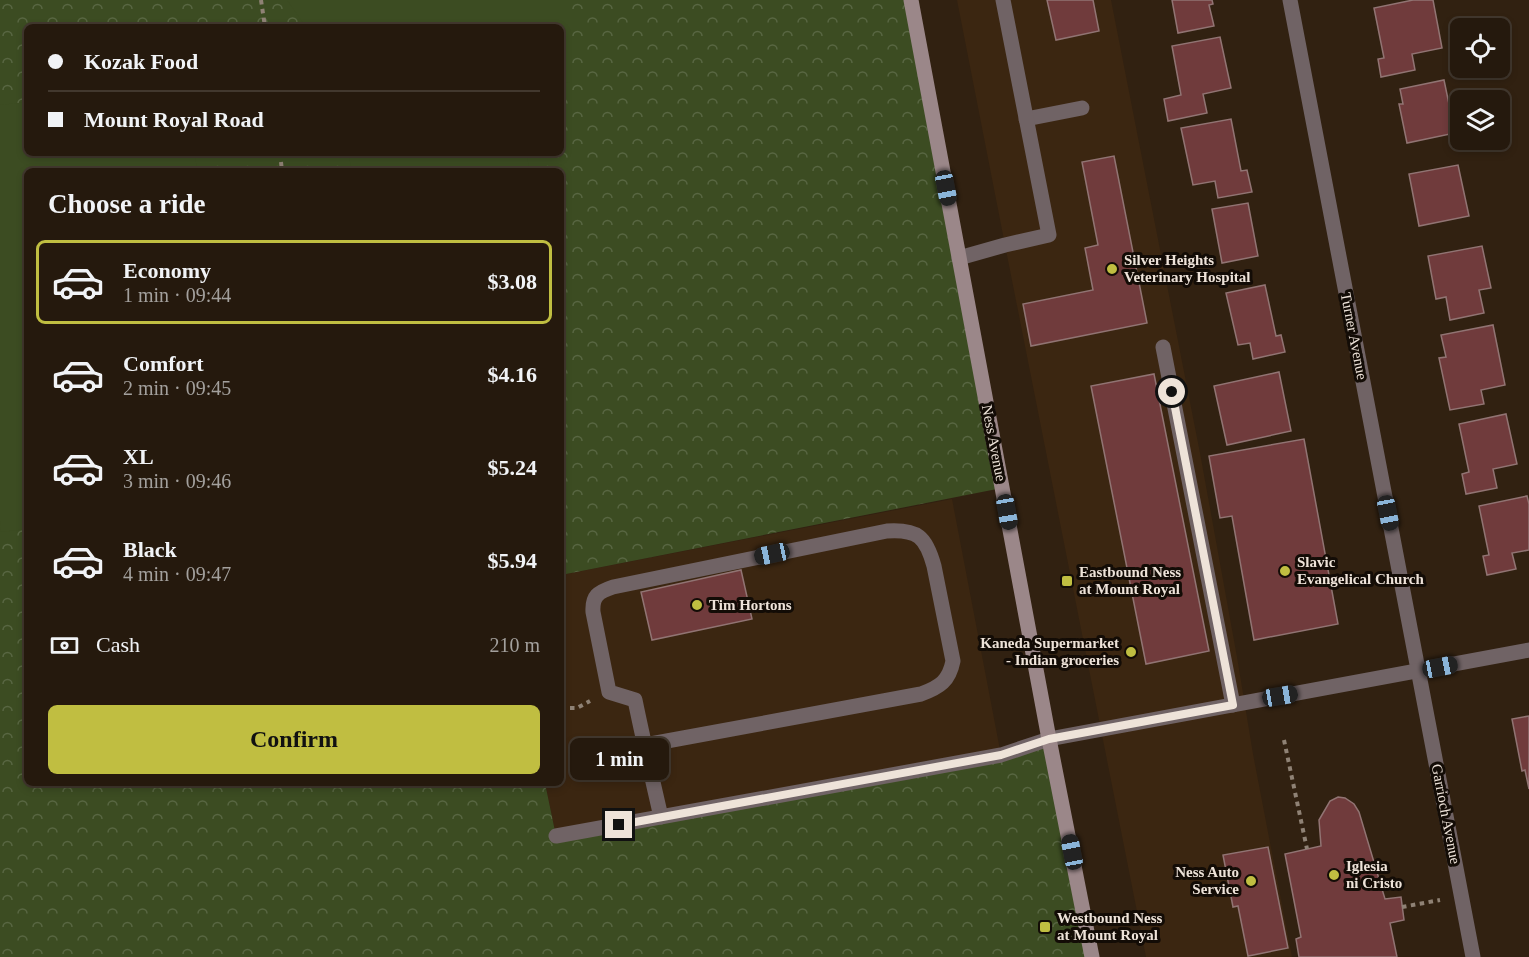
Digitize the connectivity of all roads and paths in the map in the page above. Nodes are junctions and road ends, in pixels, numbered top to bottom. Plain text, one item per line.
1 (261, 0) edge
2 (911, 0) edge
3 (1003, 0) edge
4 (1290, 0) edge
5 (265, 24) edge
6 (1082, 108) dead end
7 (1026, 119) junction
8 (960, 258) junction
9 (1163, 347) dead end
10 (1529, 650) edge
11 (1418, 671) junction
12 (1233, 705) junction
13 (1049, 739) junction
14 (1284, 740) dead end
15 (645, 745) junction
16 (660, 817) junction
17 (556, 836) dead end
18 (1307, 849) dead end
19 (1462, 896) junction
20 (1402, 907) dead end
21 (1092, 957) edge
22 (1473, 957) edge

1 - 5 path
2 - 8 main road, Ness Avenue
3 - 7 street
4 - 11 street, Turner Avenue
6 - 7 street
7 - 8 street
8 - 13 main road, Ness Avenue
9 - 12 street
10 - 11 street
11 - 12 street
11 - 19 street, Garrioch Avenue
12 - 13 street
13 - 16 street
13 - 21 main road, Ness Avenue
14 - 18 path
15 - 15 street
15 - 16 street
16 - 17 street
19 - 20 path
19 - 22 street, Garrioch Avenue

